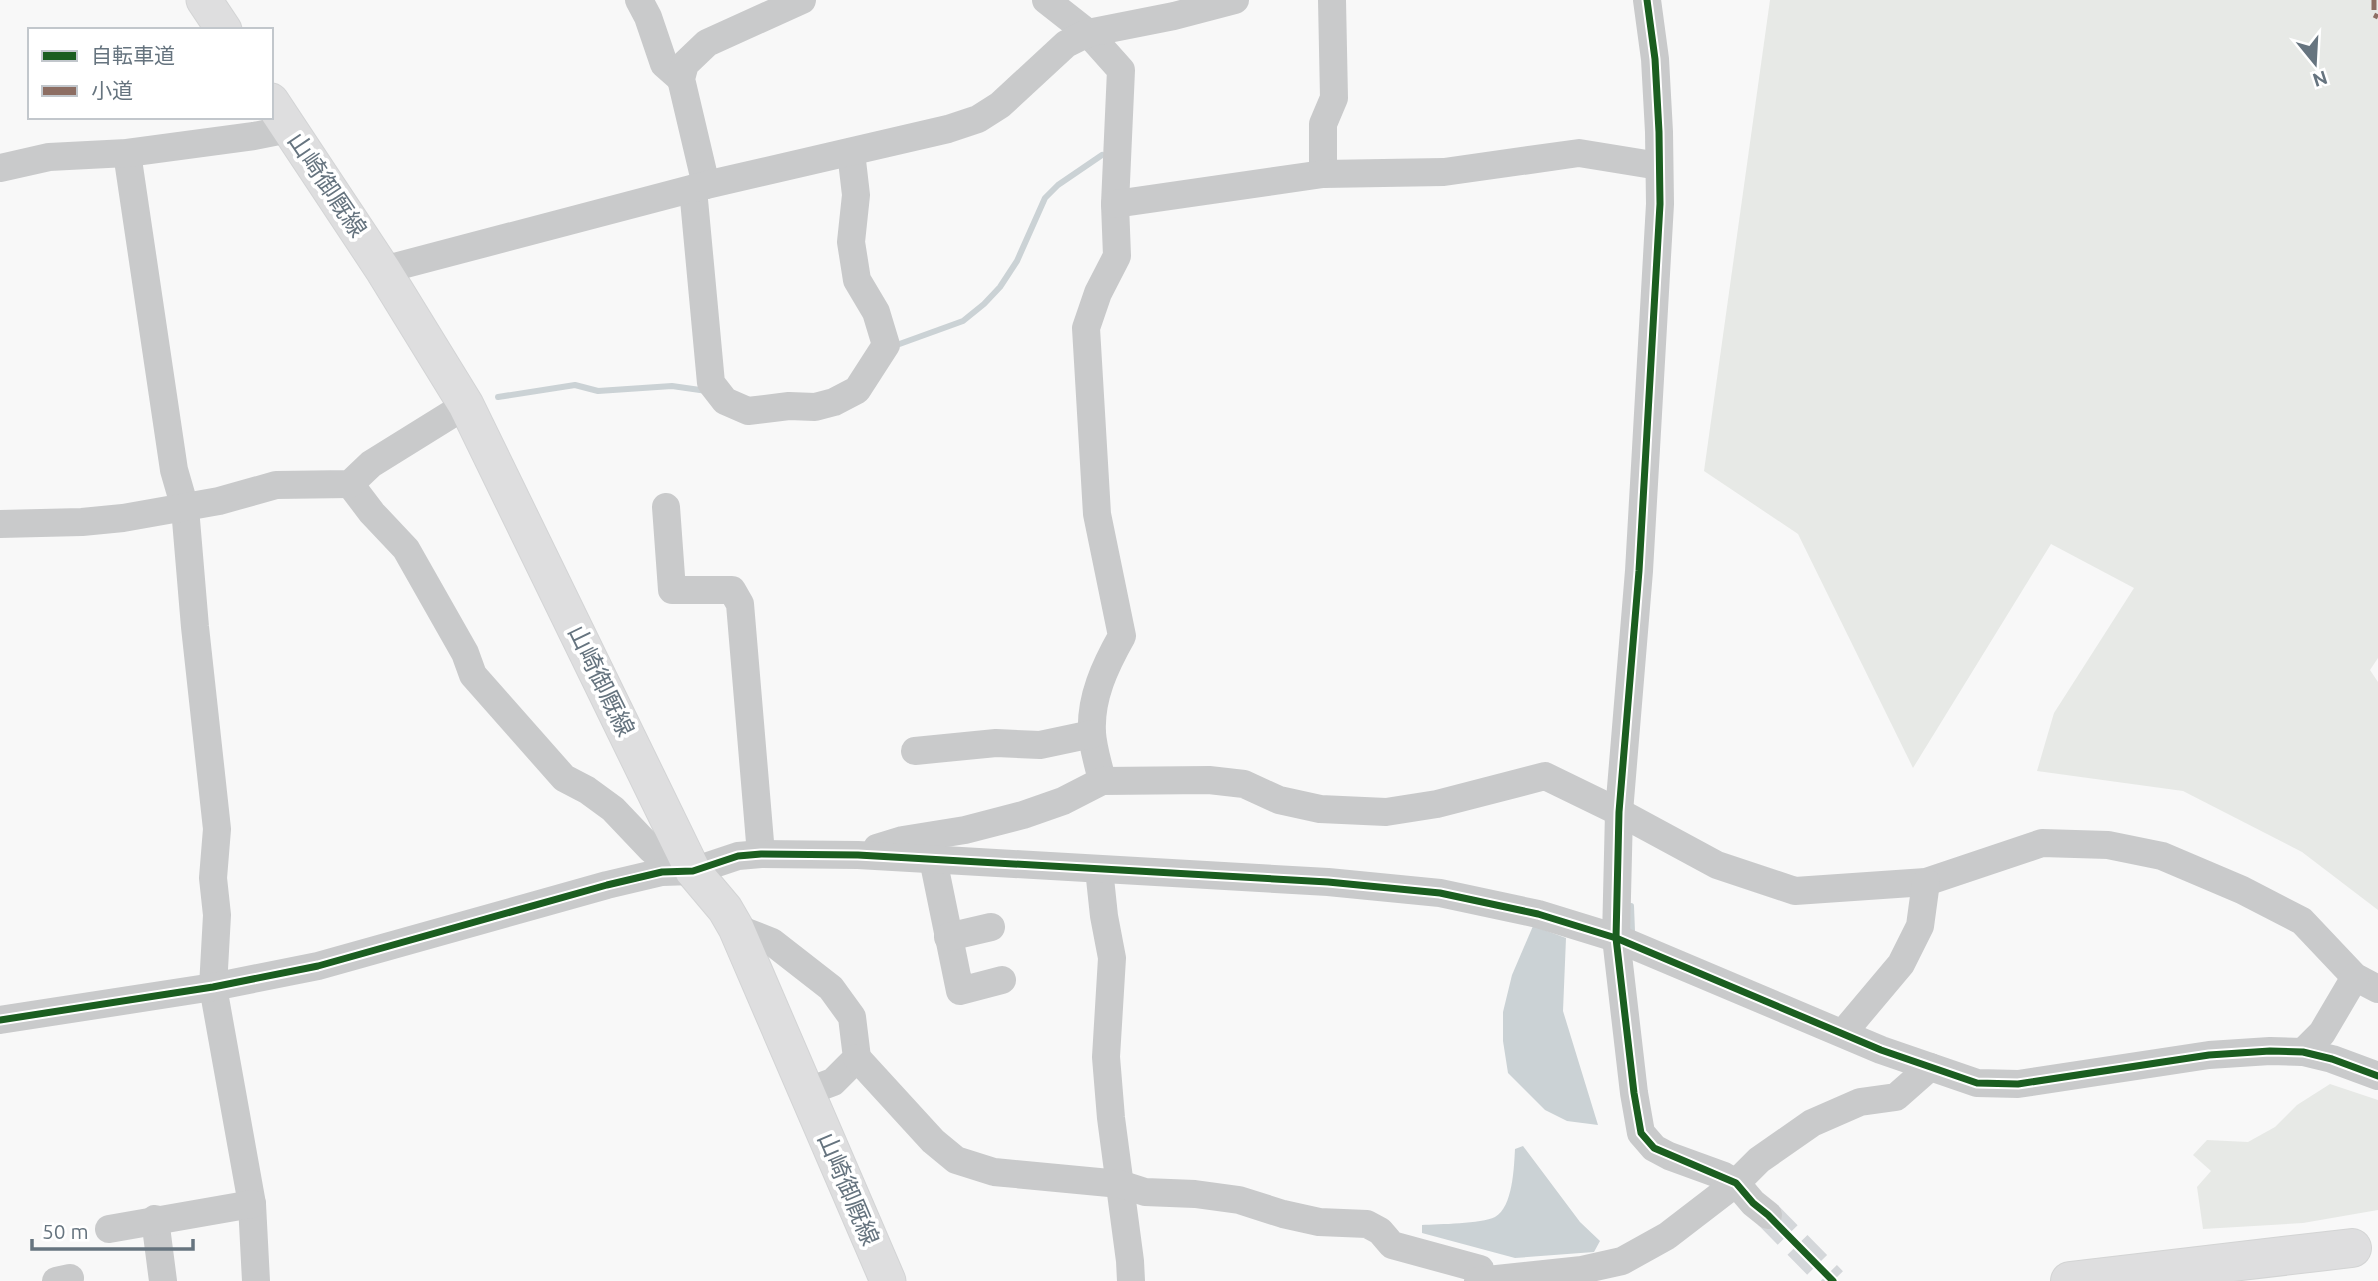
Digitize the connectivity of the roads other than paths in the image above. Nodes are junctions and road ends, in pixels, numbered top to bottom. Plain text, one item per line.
1 (204, 0) edge
2 (639, 0) edge
3 (802, 0) edge
4 (1046, 0) edge
5 (1235, 0) edge
6 (1332, 0) edge
7 (1647, 0) edge
8 (223, 28) edge
9 (1088, 33) junction
10 (681, 79) junction
11 (280, 115) edge
12 (851, 152) junction
13 (127, 153) junction
14 (1659, 166) junction
15 (0, 168) edge
16 (1323, 174) junction
17 (699, 187) junction
18 (1115, 204) junction
19 (383, 270) junction
20 (466, 405) junction
21 (350, 484) junction
22 (182, 499) junction
23 (666, 507) dead end
24 (0, 524) edge
25 (1092, 734) junction
26 (915, 751) dead end
27 (1102, 781) junction
28 (1619, 812) junction
29 (761, 853) junction
30 (858, 855) junction
31 (933, 859) junction
32 (1099, 869) junction
33 (685, 871) junction
34 (1926, 882) junction
35 (991, 927) dead end
36 (736, 928) junction
37 (947, 937) junction
38 (1616, 939) junction
39 (1002, 979) dead end
40 (2366, 983) edge
41 (213, 987) junction
42 (0, 1020) edge
43 (1843, 1033) junction
44 (2303, 1052) junction
45 (857, 1059) junction
46 (1930, 1067) junction
47 (2378, 1076) edge
48 (806, 1092) junction
49 (1736, 1183) junction
50 (1120, 1184) junction
51 (253, 1204) junction
52 (1768, 1215) tunnel mouth
53 (155, 1219) junction
54 (109, 1229) dead end
55 (2365, 1245) edge
56 (250, 1280) edge
57 (163, 1281) edge
58 (888, 1281) edge
59 (1131, 1281) edge
60 (1480, 1281) edge
61 (2070, 1281) edge
62 (2185, 1281) edge

1 - 8 main road
2 - 10 street
3 - 10 street
4 - 9 street
5 - 9 street
6 - 16 street
7 - 14 street
9 - 12 street
9 - 18 street
10 - 17 street
11 - 13 street
11 - 19 main road, 山崎御厩線
12 - 17 street
12 - 17 street
13 - 15 street
13 - 22 street
14 - 16 street
14 - 28 street
16 - 18 street
17 - 19 street
18 - 25 street
19 - 20 main road, 山崎御厩線
20 - 21 street
20 - 33 main road, 山崎御厩線
21 - 22 street
21 - 33 street
22 - 24 street
22 - 41 street
23 - 29 street
25 - 26 street
25 - 27 street
27 - 28 street
27 - 30 street
28 - 34 street
28 - 38 street
29 - 30 street
29 - 33 street
30 - 31 street
31 - 32 street
31 - 37 street
32 - 38 street
32 - 50 street
33 - 36 main road, 山崎御厩線
33 - 41 street
34 - 40 street
34 - 43 street
35 - 37 street
36 - 45 street
36 - 48 main road, 山崎御厩線
37 - 39 street
38 - 43 street
38 - 49 street
40 - 44 street
41 - 42 street
41 - 51 street
43 - 46 street
44 - 46 street
44 - 47 street
45 - 48 street
45 - 50 street
46 - 49 street
48 - 58 main road, 山崎御厩線
49 - 52 street
49 - 60 street
50 - 59 street
50 - 60 street
51 - 53 street
51 - 56 street
53 - 54 street
53 - 57 street
55 - 61 highway
55 - 62 highway

